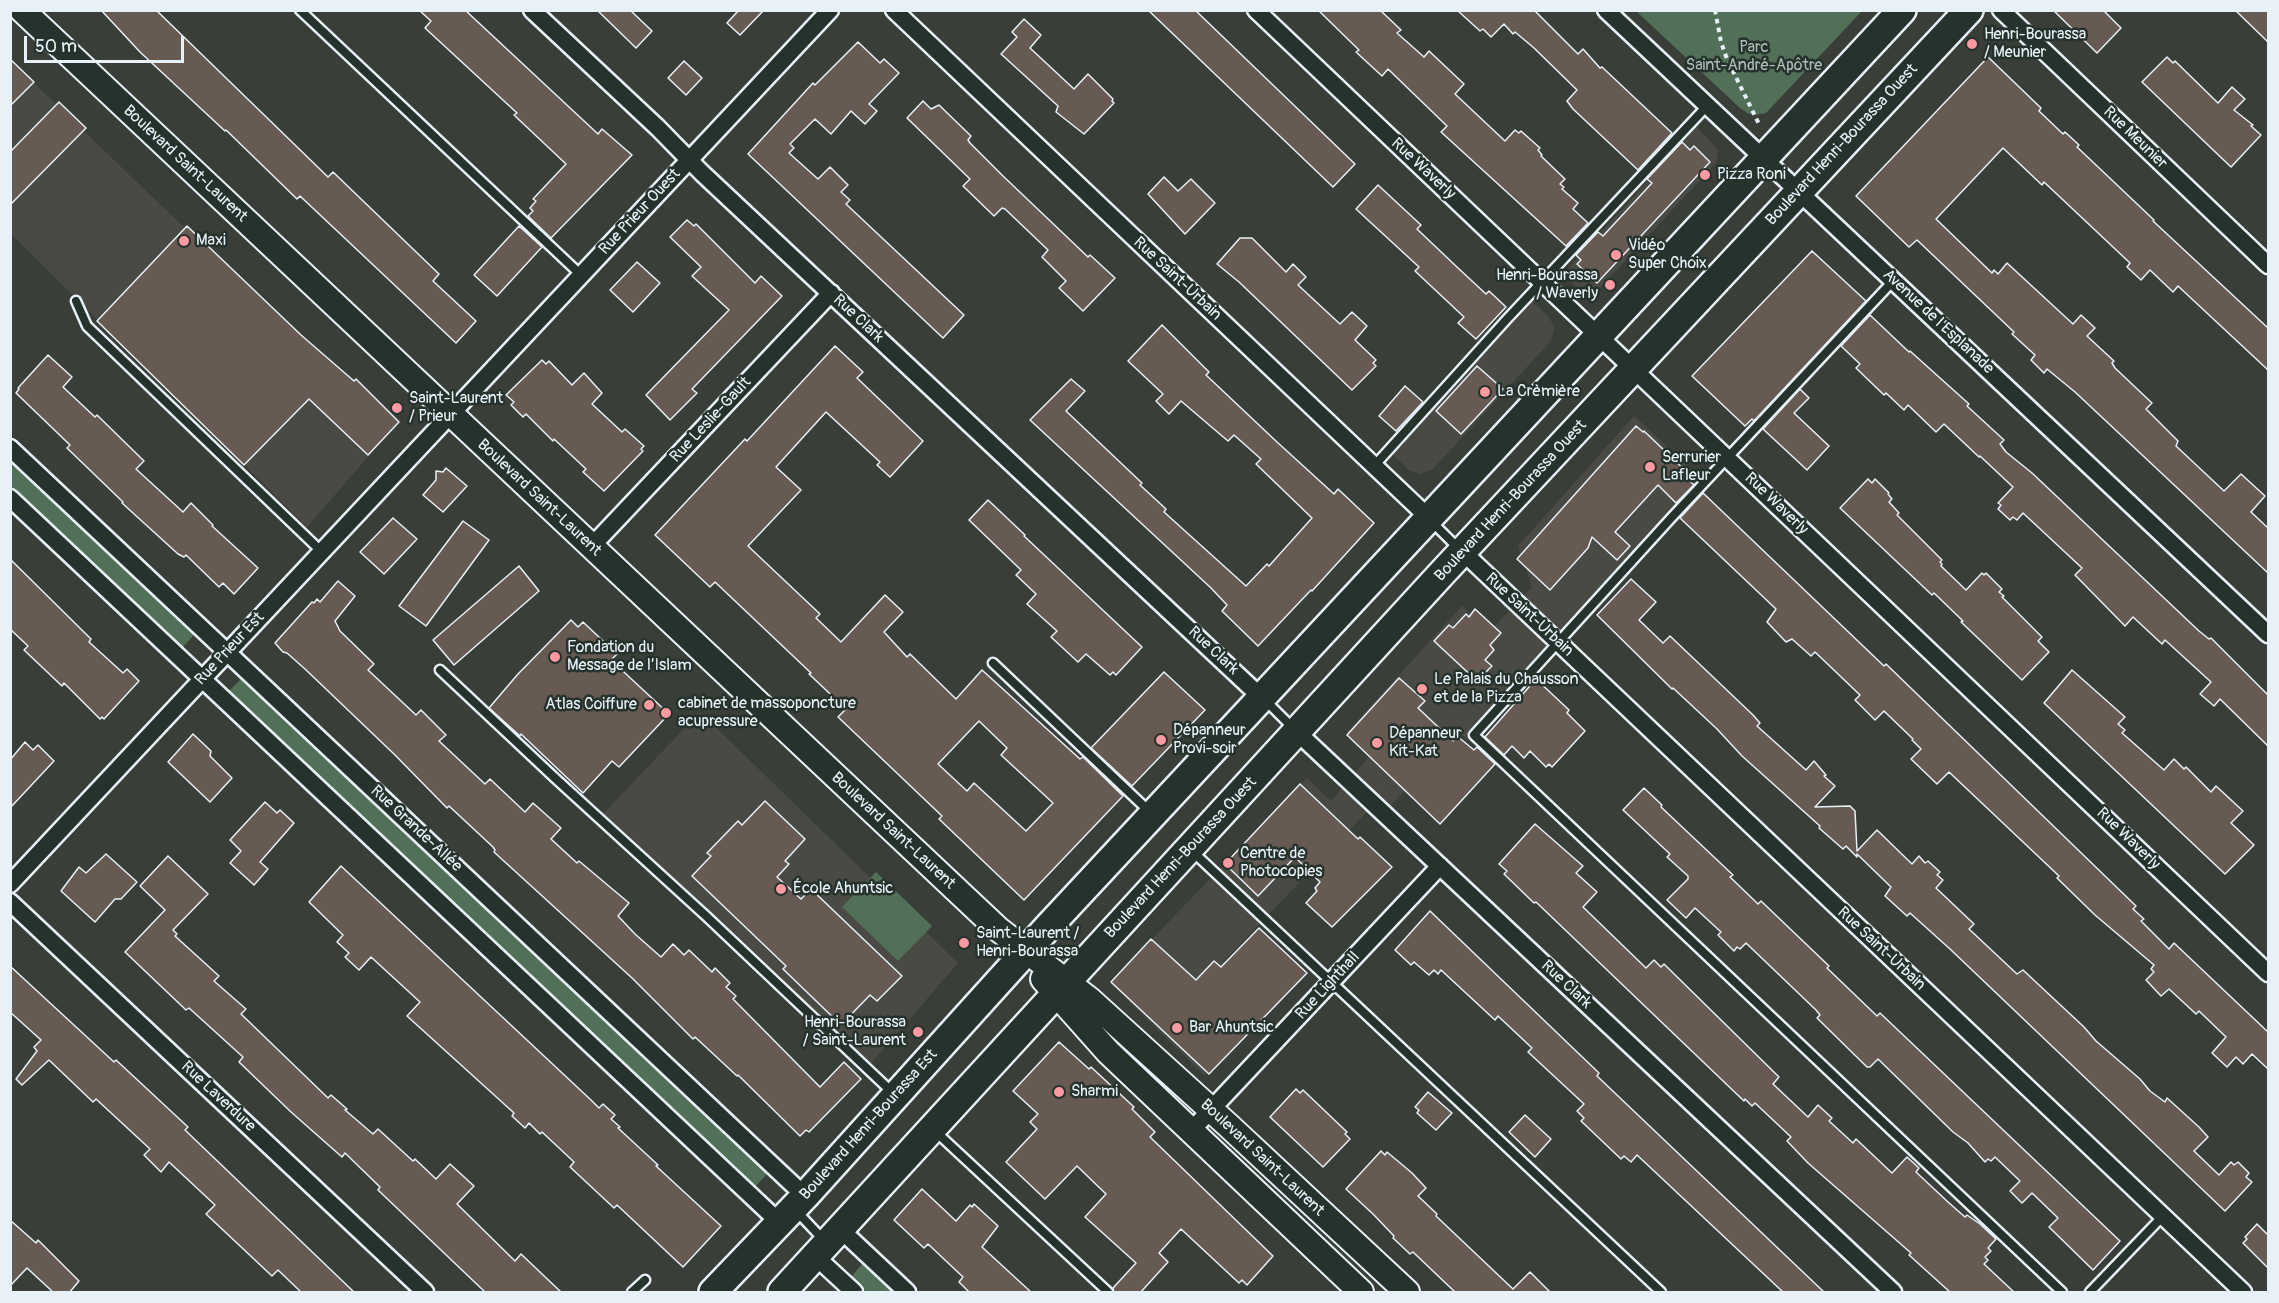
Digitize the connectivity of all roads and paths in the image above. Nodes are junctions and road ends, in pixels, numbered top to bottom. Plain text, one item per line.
1 (22, 10) edge
2 (300, 10) edge
3 (532, 10) edge
4 (831, 10) edge
5 (894, 10) edge
6 (1256, 10) edge
7 (1606, 10) edge
8 (1715, 10) edge
9 (1902, 10) edge
10 (1969, 10) edge
11 (2001, 10) edge
12 (1707, 106) junction
13 (1759, 124) dead end
14 (1763, 159) junction
15 (690, 160) junction
16 (1799, 192) junction
17 (2268, 265) edge
18 (581, 275) junction
19 (1894, 280) junction
20 (1542, 281) junction
21 (831, 292) junction
22 (76, 301) dead end
23 (1598, 335) junction
24 (1634, 369) junction
25 (451, 414) junction
26 (10, 448) edge
27 (1727, 457) junction
28 (1375, 465) junction
29 (10, 498) edge
30 (1429, 518) junction
31 (591, 547) junction
32 (322, 552) junction
33 (1463, 552) junction
34 (2268, 634) edge
35 (1558, 643) junction
36 (227, 652) junction
37 (993, 663) dead end
38 (440, 670) dead end
39 (203, 678) junction
40 (1262, 698) junction
41 (1297, 732) junction
42 (1153, 815) junction
43 (1189, 848) junction
44 (1440, 866) junction
45 (10, 885) edge
46 (10, 902) edge
47 (1024, 953) junction
48 (2268, 973) edge
49 (1331, 982) junction
50 (1061, 988) junction
51 (896, 1095) junction
52 (1211, 1109) junction
53 (933, 1129) junction
54 (1190, 1132) junction
55 (795, 1212) junction
56 (2163, 1216) junction
57 (824, 1240) junction
58 (645, 1280) dead end
59 (425, 1293) edge
60 (632, 1293) edge
61 (712, 1293) edge
62 (782, 1293) edge
63 (854, 1293) edge
64 (907, 1293) edge
65 (1108, 1293) edge
66 (1361, 1293) edge
67 (1407, 1293) edge
68 (1661, 1293) edge
69 (1893, 1293) edge
70 (2062, 1293) edge
71 (2090, 1293) edge
72 (2243, 1293) edge

1 - 25 main road, Boulevard Saint-Laurent
2 - 18 lane
3 - 15 street, Rue Clark
4 - 15 street, Rue Prieur Ouest
5 - 28 street, Rue Saint-Urbain
6 - 20 street, Rue Waverly
7 - 12 street, Avenue de l'Esplanade
8 - 13 path
9 - 14 main road
10 - 16 main road, Boulevard Henri-Bourassa Ouest
11 - 17 street, Rue Meunier
12 - 14 street, Avenue de l'Esplanade
12 - 20 lane
14 - 16 street, Avenue de l'Esplanade
14 - 23 main road
15 - 18 street, Rue Prieur Ouest
15 - 21 street, Rue Clark
16 - 19 street, Avenue de l'Esplanade
16 - 24 main road, Boulevard Henri-Bourassa Ouest
18 - 25 street, Rue Prieur Ouest
19 - 27 lane
19 - 34 street, Avenue de l'Esplanade
20 - 23 street, Rue Waverly
20 - 28 lane
21 - 31 street, Rue Leslie-Gault
21 - 40 street, Rue Clark
22 - 32 lane
23 - 24 street, Rue Waverly
23 - 30 main road
24 - 27 street, Rue Waverly
24 - 33 main road, Boulevard Henri-Bourassa Ouest
25 - 31 main road, Boulevard Saint-Laurent
25 - 32 street, Rue Prieur Est
26 - 36 street, Rue Grande-Allée
27 - 35 lane
27 - 48 street, Rue Waverly
28 - 30 street, Rue Saint-Urbain
29 - 39 street, Rue Grande-Allée
30 - 33 lane, Rue Saint-Urbain
30 - 40 main road
31 - 47 main road, Boulevard Saint-Laurent
32 - 36 street, Rue Prieur Est
33 - 35 street, Rue Saint-Urbain
33 - 41 main road, Boulevard Henri-Bourassa Ouest
35 - 56 street, Rue Saint-Urbain
35 - 70 lane
36 - 39 street, Rue Prieur Est
36 - 55 street, Rue Grande-Allée
37 - 42 lane
38 - 51 lane
39 - 45 street, Rue Prieur Est
39 - 55 street, Rue Grande-Allée
40 - 41 lane, Rue Clark
40 - 42 main road
41 - 43 main road, Boulevard Henri-Bourassa Ouest
41 - 44 street, Rue Clark
42 - 47 main road
43 - 49 lane
43 - 50 main road, Boulevard Henri-Bourassa Ouest
44 - 49 street, Rue Lighthall
44 - 69 street, Rue Clark
46 - 59 street, Rue Laverdure
47 - 50 main road, Boulevard Saint-Laurent
47 - 51 main road, Boulevard Henri-Bourassa Est
49 - 52 street, Rue Lighthall
49 - 68 lane
50 - 52 main road, Boulevard Saint-Laurent
50 - 53 main road
50 - 54 main road, Boulevard Saint-Laurent
51 - 55 main road, Boulevard Henri-Bourassa Est
52 - 54 street, Rue Lighthall
52 - 67 main road, Boulevard Saint-Laurent
53 - 57 main road
53 - 65 lane
54 - 66 main road, Boulevard Saint-Laurent
55 - 57 lane, Rue Grande-Allée
55 - 61 main road, Boulevard Henri-Bourassa Est
56 - 71 lane
56 - 72 street, Rue Saint-Urbain
57 - 62 main road
57 - 63 street, Rue Grande-Allée
57 - 64 street, Rue Grande-Allée
58 - 60 lane

